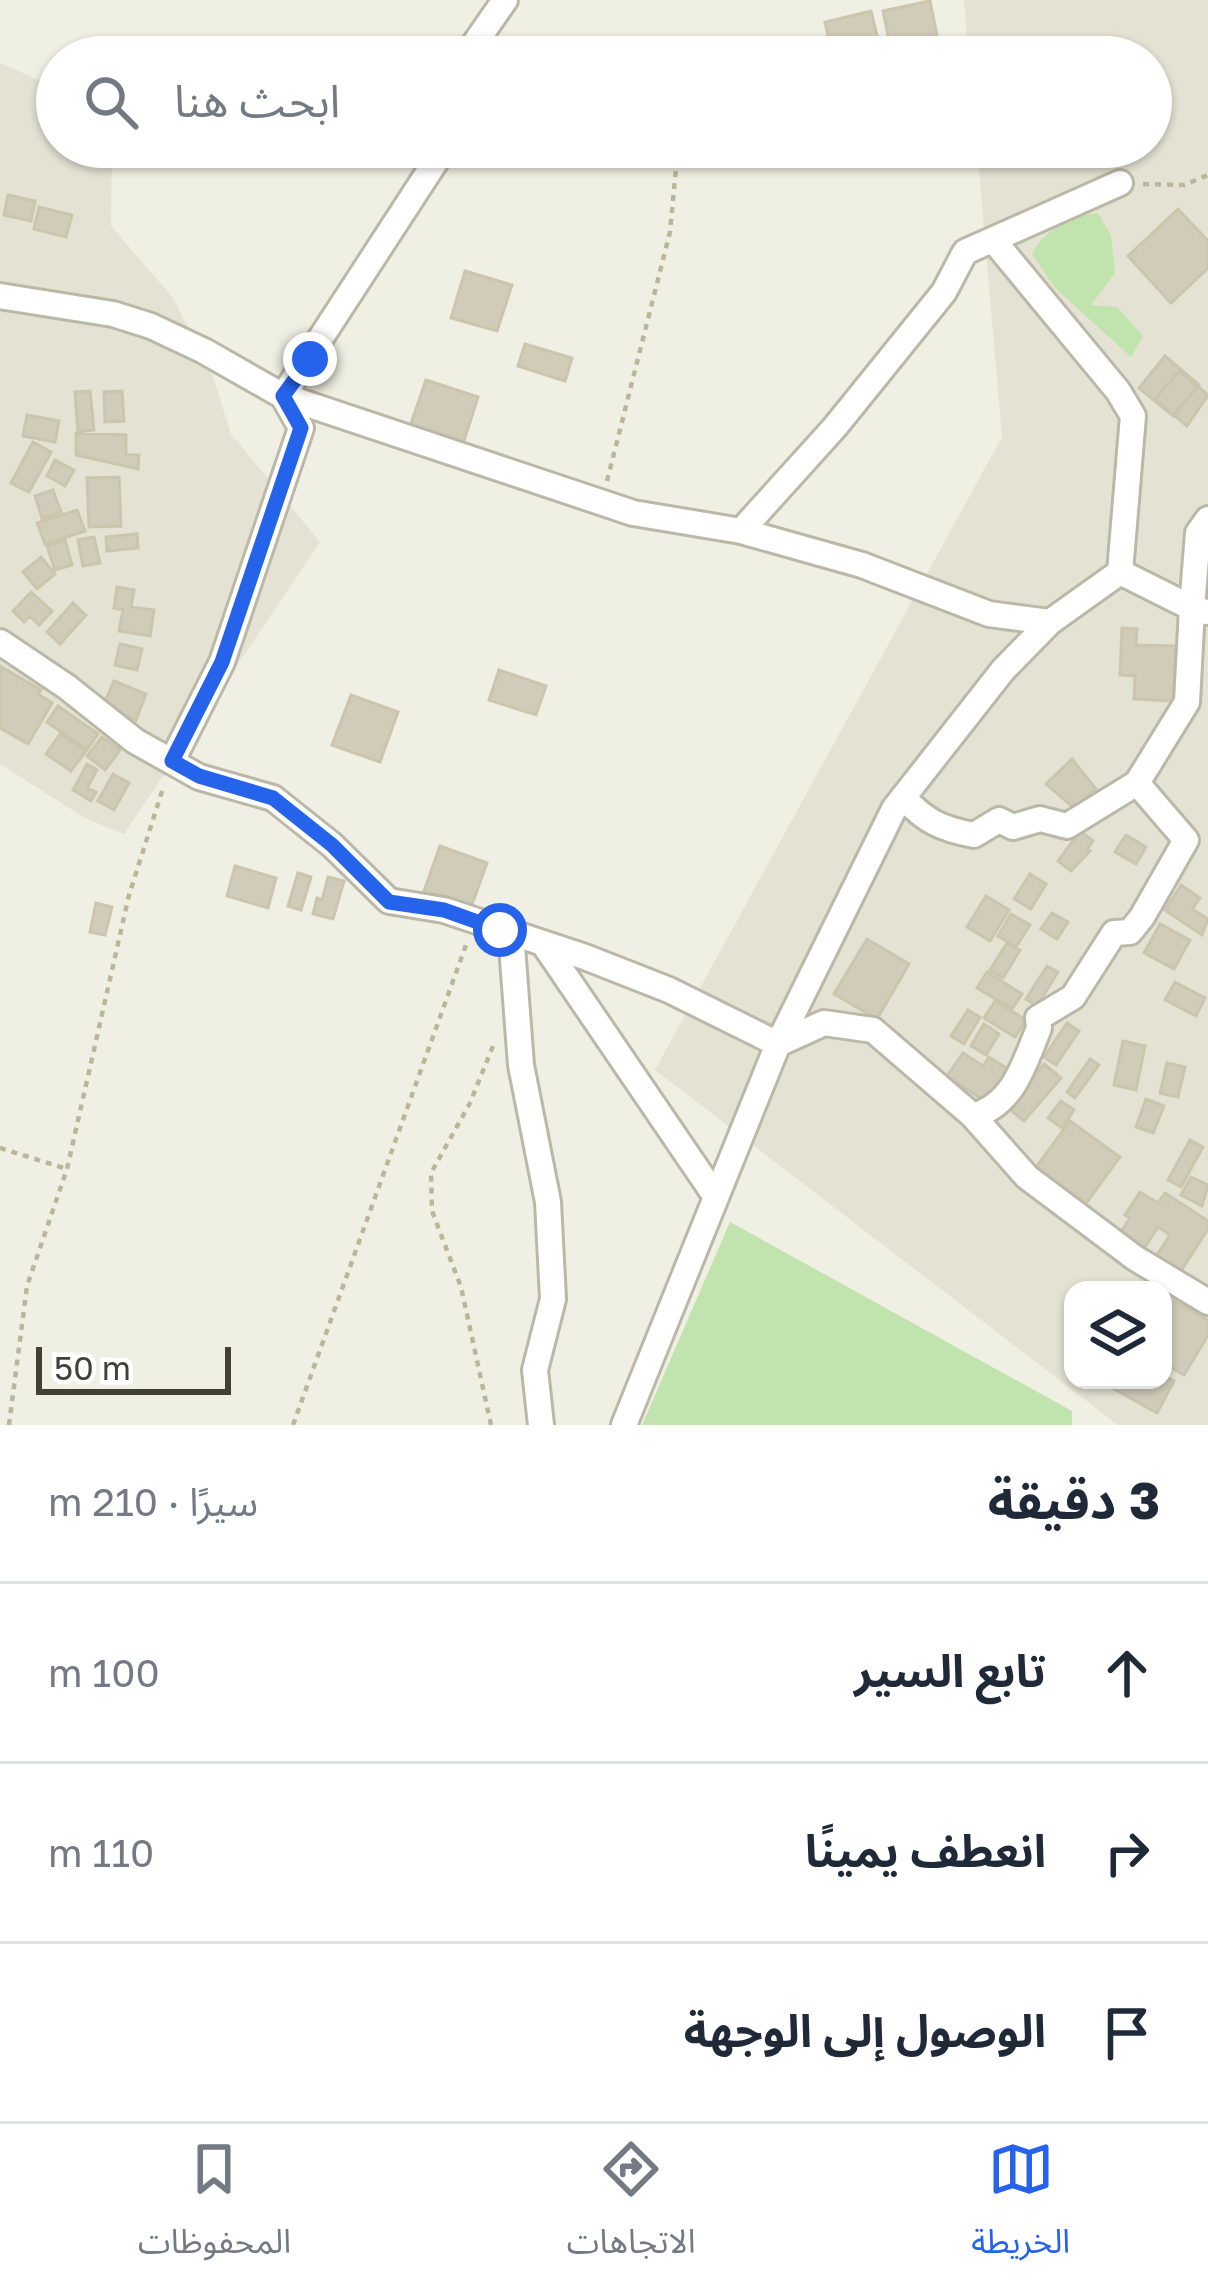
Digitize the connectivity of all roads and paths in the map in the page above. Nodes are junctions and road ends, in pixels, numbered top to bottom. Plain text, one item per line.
1 (506, 0) edge
2 (480, 36) edge
3 (431, 168) edge
4 (676, 168) edge
5 (1208, 175) edge
6 (1120, 183) joint
7 (994, 241) junction
8 (0, 296) edge
9 (283, 396) junction
10 (601, 502) junction
11 (1208, 519) edge
12 (741, 531) junction
13 (1120, 572) junction
14 (1200, 610) edge
15 (1051, 622) junction
16 (0, 643) edge
17 (172, 761) junction
18 (1137, 783) junction
19 (903, 796) junction
20 (475, 921) junction
21 (511, 933) junction
22 (543, 944) junction
23 (516, 990) junction
24 (778, 1044) junction
25 (973, 1116) junction
26 (0, 1148) edge
27 (67, 1169) junction
28 (716, 1197) junction
29 (1208, 1302) edge
30 (9, 1425) edge
31 (292, 1425) edge
32 (491, 1425) edge
33 (541, 1425) edge
34 (624, 1425) edge

1 - 2 street
3 - 9 street
4 - 10 path
5 - 6 path
6 - 7 street
7 - 12 street
7 - 13 street
8 - 9 street
9 - 10 street
9 - 17 street
10 - 12 street
11 - 14 street
12 - 15 street
13 - 14 street
13 - 15 street
14 - 18 street
15 - 19 street
16 - 17 street
17 - 20 street
17 - 27 path
18 - 19 street
18 - 25 street
19 - 24 street
20 - 21 street
20 - 31 path
21 - 22 street
21 - 23 street
22 - 24 street
22 - 28 street
23 - 32 path
23 - 33 street
24 - 25 street
24 - 28 street
25 - 29 street
26 - 27 path
27 - 30 path
28 - 34 street

